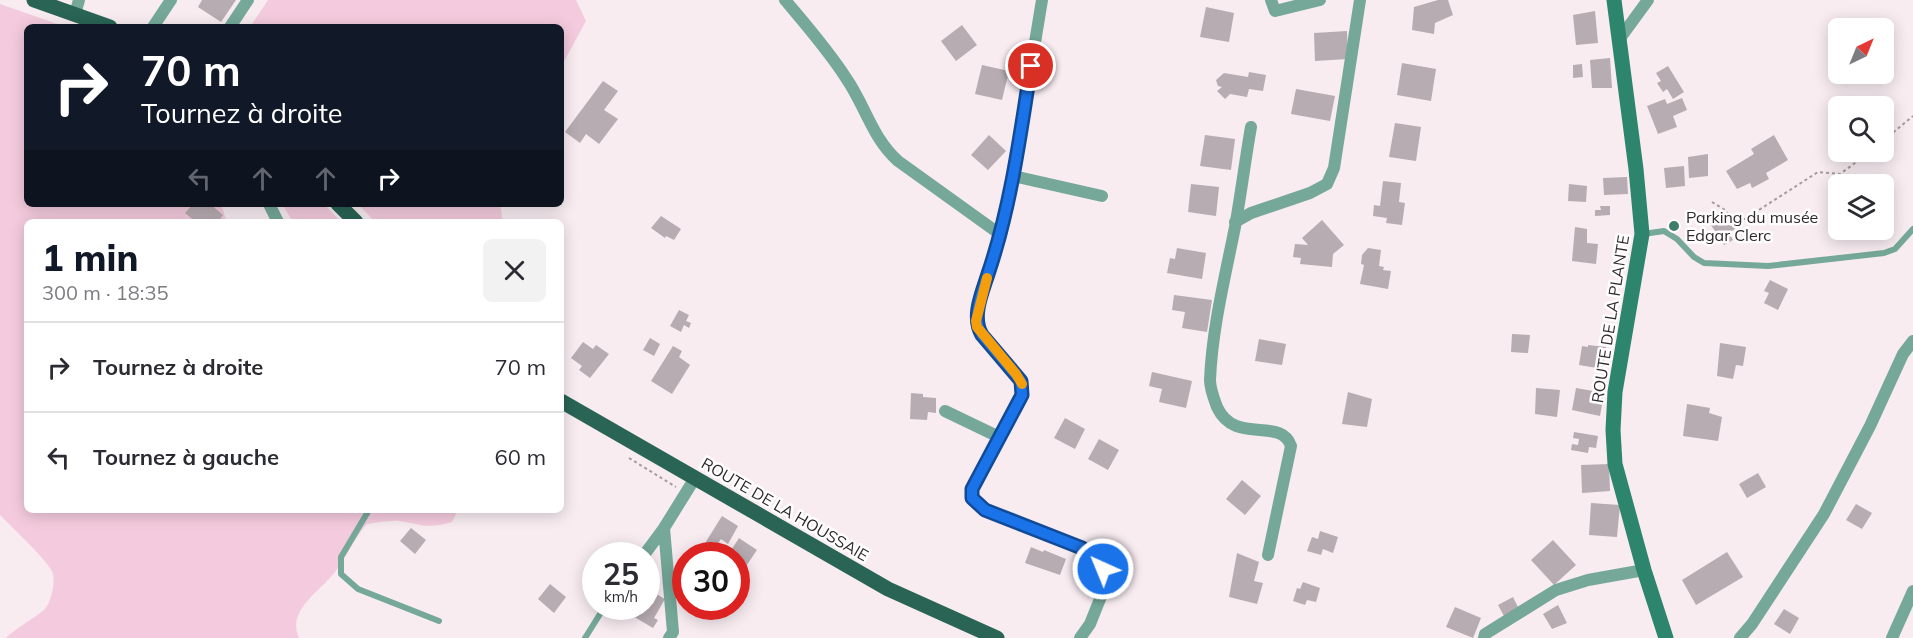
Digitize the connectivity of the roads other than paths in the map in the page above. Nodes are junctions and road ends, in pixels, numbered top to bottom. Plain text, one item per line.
1 (34, 0) edge
2 (171, 0) edge
3 (248, 0) edge
4 (785, 0) edge
5 (1042, 0) edge
6 (1271, 0) edge
7 (1320, 0) edge
8 (1360, 0) edge
9 (1614, 0) edge
10 (1648, 0) edge
11 (77, 7) edge
12 (105, 24) edge
13 (155, 24) edge
14 (232, 24) edge
15 (1618, 41) junction
16 (1251, 128) dead end
17 (1013, 176) junction
18 (1102, 196) dead end
19 (341, 207) edge
20 (353, 219) edge
21 (1236, 222) junction
22 (1913, 229) edge
23 (1642, 234) junction
24 (1001, 235) junction
25 (1913, 341) edge
26 (564, 403) edge
27 (945, 411) dead end
28 (999, 437) junction
29 (695, 478) junction
30 (367, 513) edge
31 (664, 528) junction
32 (654, 542) edge
33 (1268, 555) dead end
34 (1644, 570) junction
35 (1913, 591) edge
36 (596, 620) edge
37 (439, 621) dead end
38 (1090, 624) junction
39 (585, 638) edge
40 (669, 638) edge
41 (997, 638) edge
42 (1080, 638) edge
43 (1091, 638) edge
44 (1484, 638) edge
45 (1666, 638) edge
46 (1740, 638) edge
47 (1892, 638) edge

1 - 11 main road
2 - 13 street
3 - 14 street
4 - 24 street
5 - 17 street
6 - 7 street
8 - 21 street
9 - 15 main road, ROUTE DE LA PLANTE
10 - 15 street
11 - 12 main road
15 - 23 main road, ROUTE DE LA PLANTE
16 - 21 street
17 - 18 street
17 - 24 street
19 - 20 main road
21 - 33 street
22 - 23 lane
23 - 34 main road, ROUTE DE LA PLANTE
24 - 28 street
25 - 46 street
26 - 29 main road, ROUTE DE LA HOUSSAIE
27 - 28 street
28 - 38 street
29 - 31 street
29 - 41 main road, ROUTE DE LA HOUSSAIE
30 - 37 lane
31 - 32 street
31 - 40 street
34 - 44 street
34 - 45 main road, ROUTE DE LA PLANTE
35 - 47 street
36 - 39 lane
38 - 42 street
38 - 43 street

